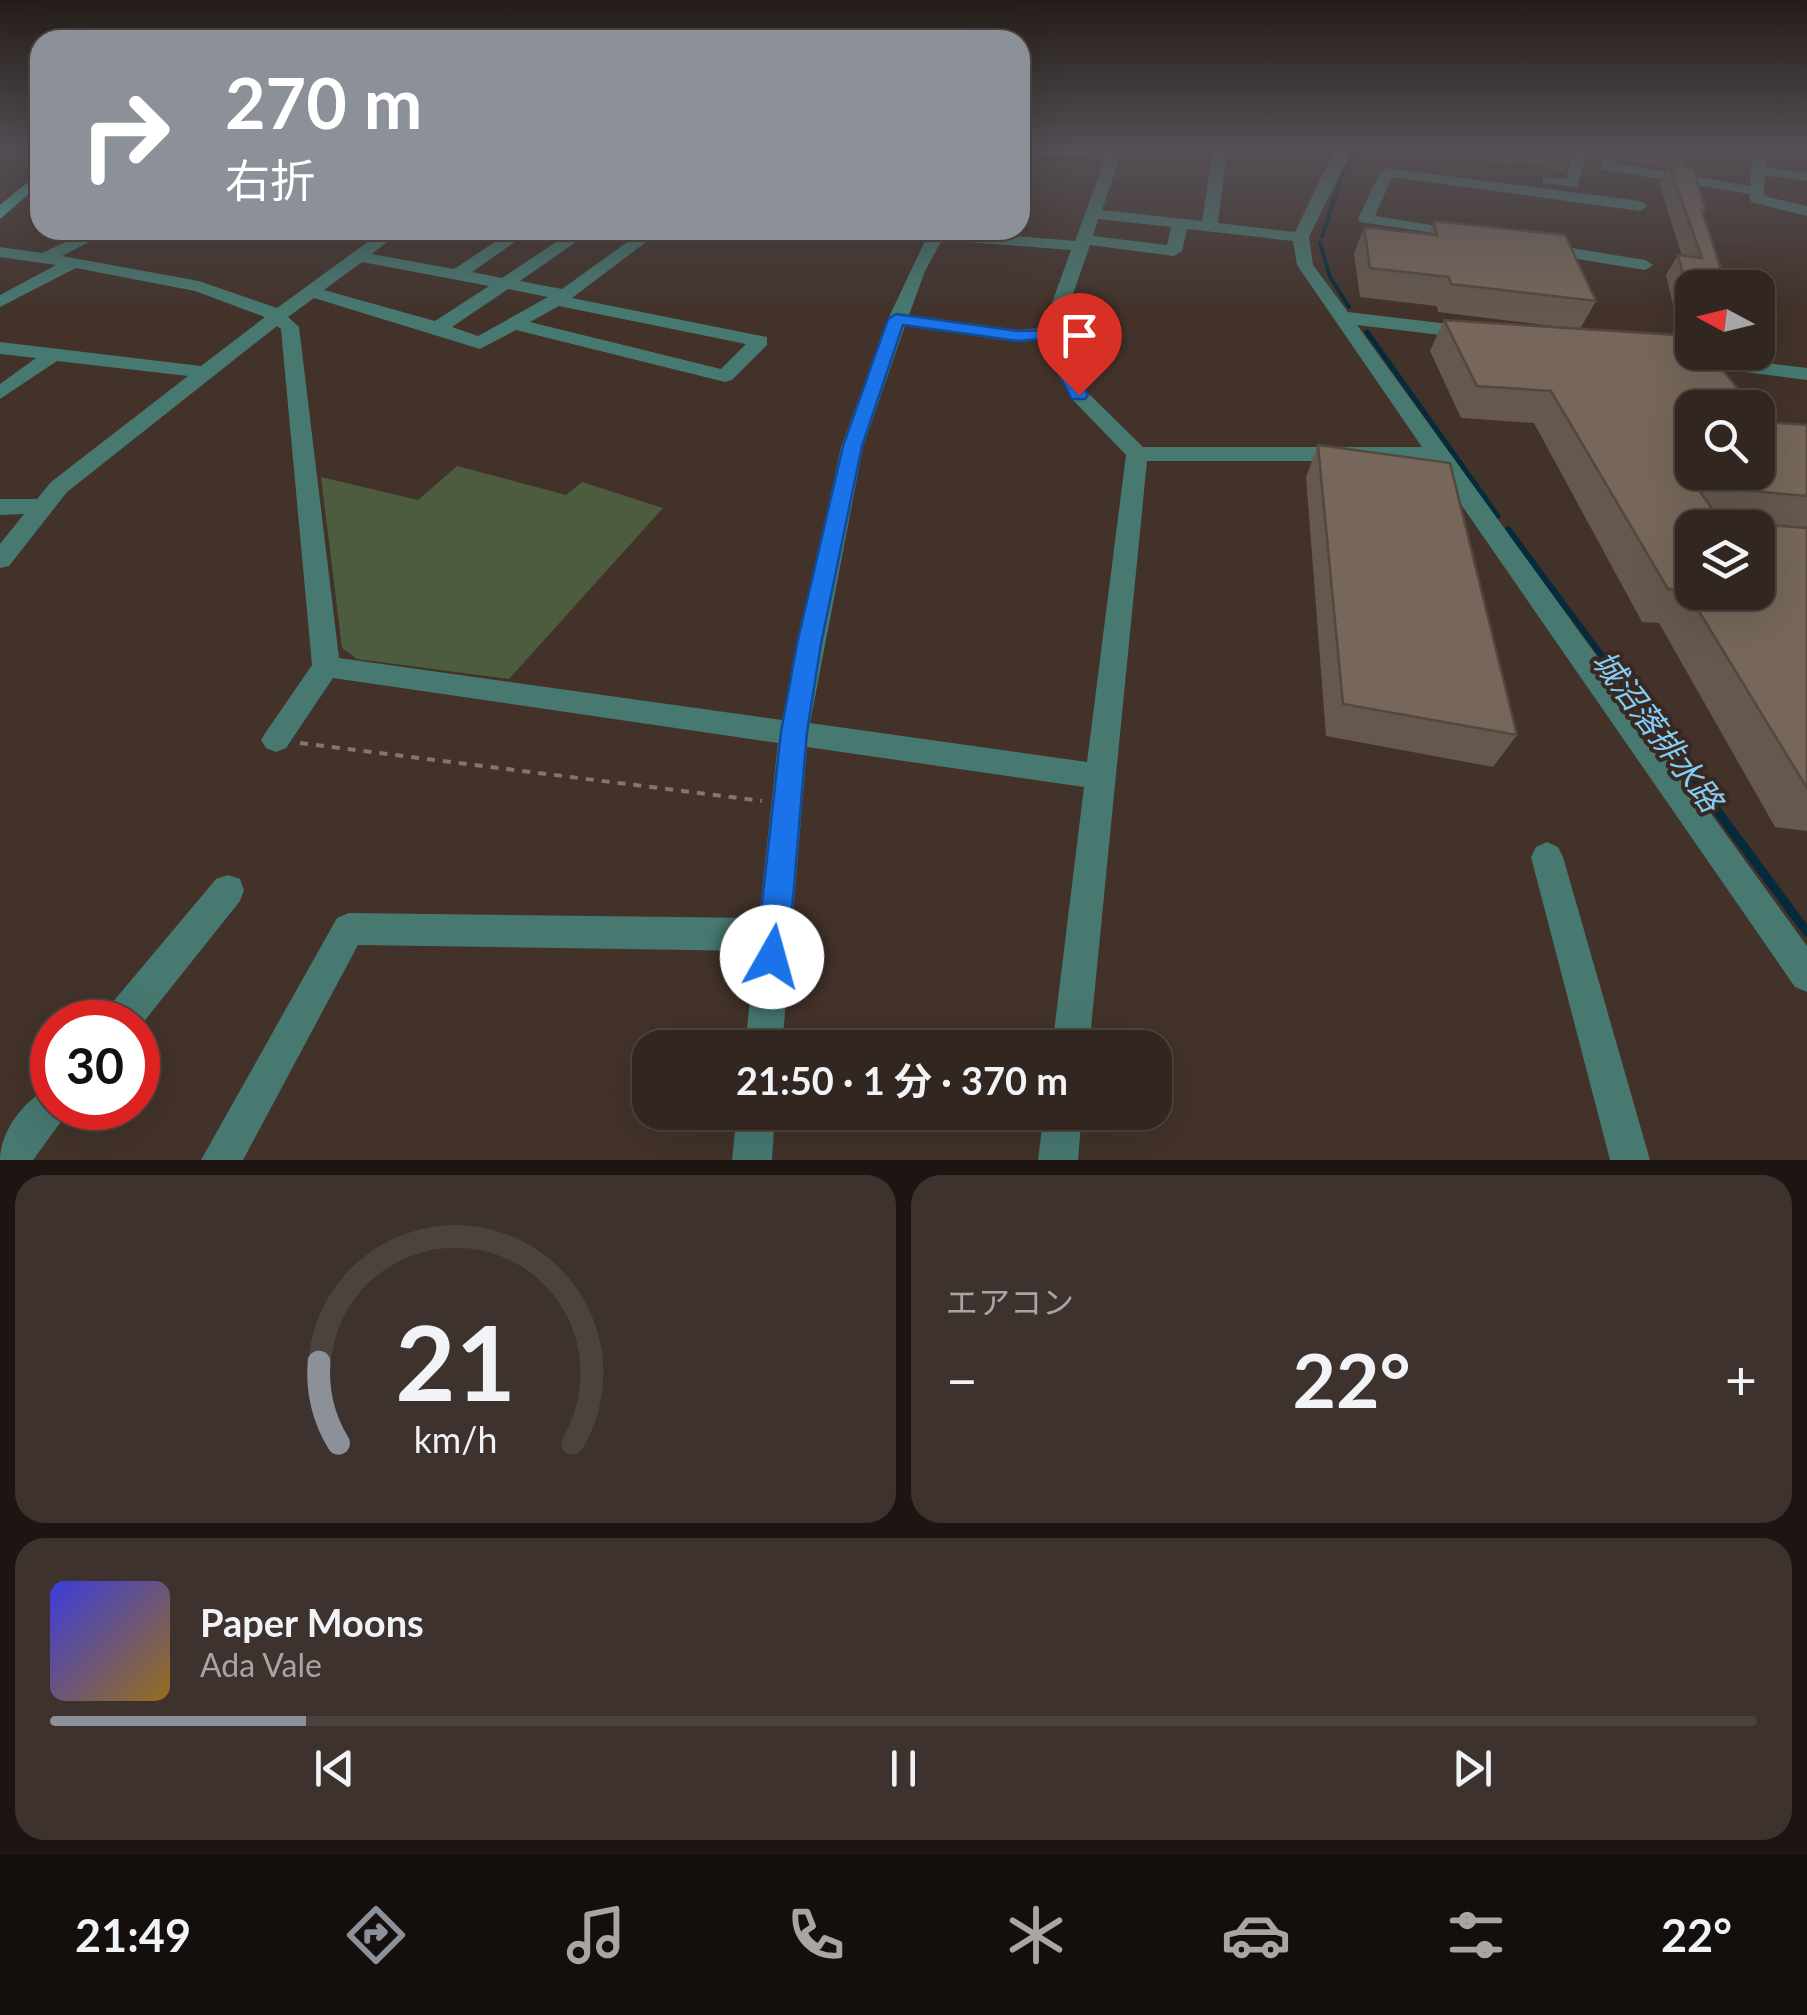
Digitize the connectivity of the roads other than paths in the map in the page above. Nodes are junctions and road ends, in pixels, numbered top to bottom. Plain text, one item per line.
1 (1096, 204) edge
2 (1212, 204) edge
3 (1317, 204) edge
4 (1373, 204) edge
5 (1630, 204) edge
6 (1776, 204) edge
7 (1640, 206) dead end
8 (1807, 212) edge
9 (1092, 214) junction
10 (1180, 223) junction
11 (1209, 226) junction
12 (1301, 237) junction
13 (1030, 238) edge
14 (1477, 238) edge
15 (83, 240) edge
16 (377, 240) edge
17 (509, 240) edge
18 (570, 240) edge
19 (640, 240) edge
20 (933, 240) edge
21 (1081, 242) junction
22 (1514, 244) edge
23 (0, 252) edge
24 (358, 256) junction
25 (43, 259) junction
26 (71, 264) junction
27 (1644, 265) dead end
28 (456, 274) junction
29 (505, 284) junction
30 (310, 291) junction
31 (5, 296) edge
32 (560, 298) junction
33 (280, 314) junction
34 (1340, 317) junction
35 (896, 319) junction
36 (514, 324) junction
37 (438, 328) junction
38 (1051, 333) junction
39 (1496, 336) edge
40 (0, 348) edge
41 (53, 355) junction
42 (1671, 358) edge
43 (204, 372) junction
44 (1807, 374) edge
45 (0, 393) edge
46 (1137, 454) junction
47 (1436, 454) junction
48 (0, 506) edge
49 (43, 506) junction
50 (0, 560) edge
51 (326, 667) junction
52 (794, 732) junction
53 (276, 740) road end
54 (1098, 776) junction
55 (1547, 858) dead end
56 (228, 890) dead end
57 (775, 935) junction
58 (1807, 974) edge
59 (138, 1000) edge
60 (765, 1030) edge
61 (1072, 1030) edge
62 (33, 1130) edge
63 (754, 1130) edge
64 (1061, 1130) edge
65 (0, 1156) edge
66 (9, 1160) edge
67 (221, 1160) edge
68 (752, 1160) edge
69 (1058, 1160) edge
70 (1630, 1160) edge

1 - 9 street
2 - 11 street
3 - 12 street
4 - 14 street
5 - 7 street
6 - 8 street
9 - 10 street
9 - 21 street
10 - 11 street
10 - 21 street
11 - 12 street
12 - 34 street
13 - 21 street
15 - 25 street
16 - 24 street
17 - 28 street
18 - 29 street
19 - 32 street
20 - 35 street
21 - 38 street
22 - 27 street
23 - 25 street
24 - 28 street
24 - 30 street
25 - 26 street
26 - 31 street
26 - 33 street
28 - 29 street
29 - 32 street
29 - 37 street
30 - 33 street
30 - 37 street
32 - 36 street
32 - 36 street
33 - 43 street
33 - 51 street
34 - 39 street
34 - 47 street
35 - 38 street
35 - 52 street
36 - 37 street
38 - 46 street
40 - 41 street
41 - 43 street
41 - 45 street
42 - 44 street
43 - 49 street
46 - 47 street
46 - 54 street
47 - 58 street
48 - 49 street
49 - 50 street
51 - 52 street
51 - 53 street
52 - 54 street
52 - 57 street
54 - 61 street
55 - 70 street
56 - 59 street
57 - 60 street
57 - 67 street
62 - 66 street
63 - 68 street
64 - 69 street
65 - 66 street

